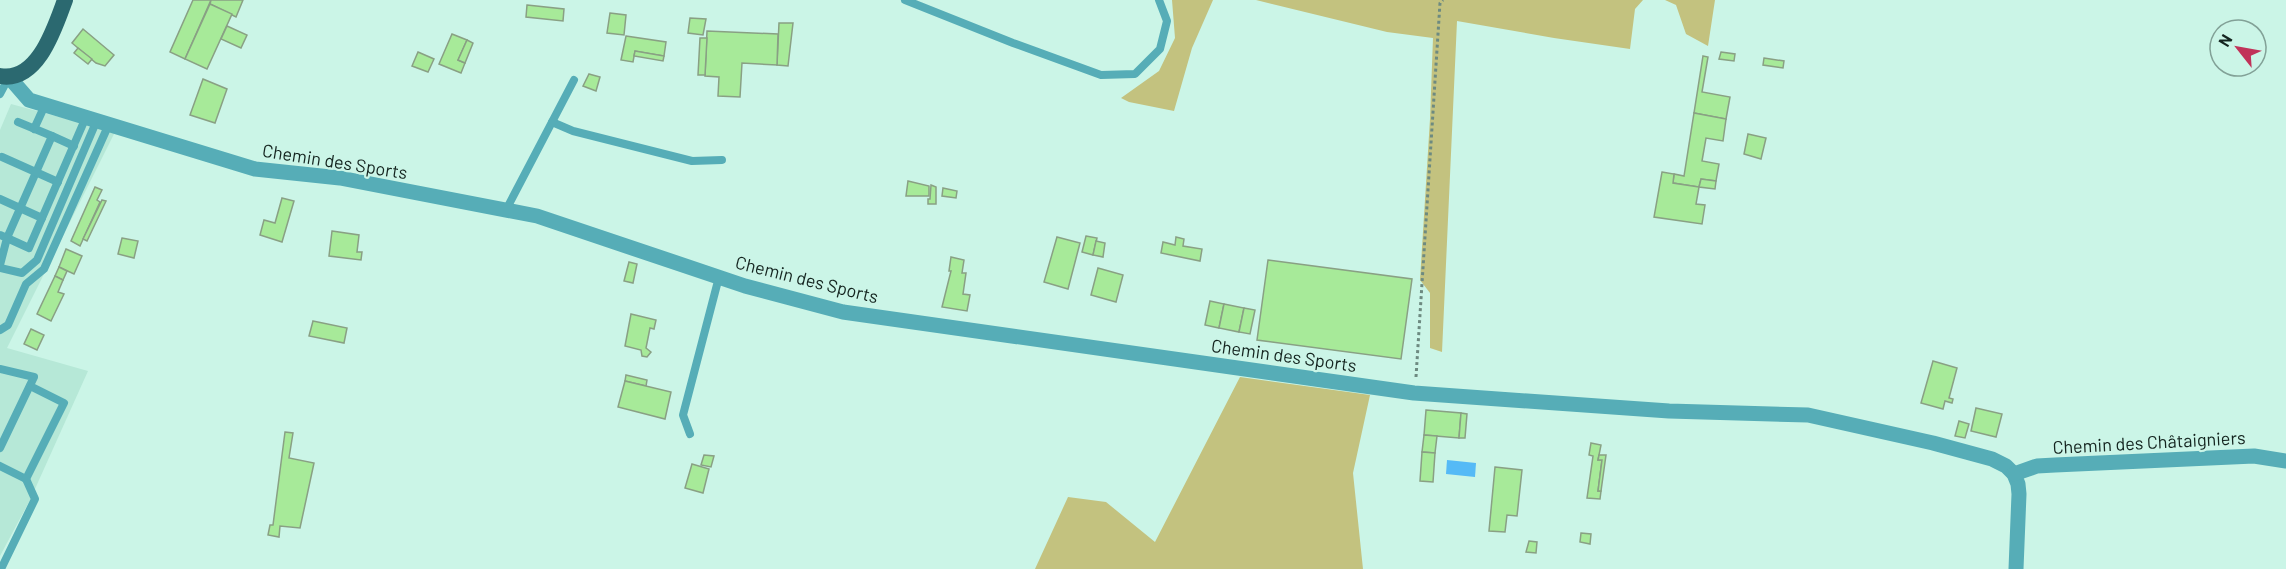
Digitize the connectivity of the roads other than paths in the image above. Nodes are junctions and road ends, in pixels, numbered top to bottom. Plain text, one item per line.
1 (65, 0) edge
2 (905, 0) edge
3 (1159, 0) edge
4 (4, 76) edge
5 (574, 80) dead end
6 (0, 94) edge
7 (45, 105) junction
8 (97, 121) junction
9 (18, 122) dead end
10 (552, 122) junction
11 (34, 129) junction
12 (52, 136) junction
13 (74, 146) junction
14 (2, 157) dead end
15 (722, 160) dead end
16 (36, 172) junction
17 (58, 182) junction
18 (0, 199) edge
19 (20, 208) junction
20 (506, 210) junction
21 (42, 218) junction
22 (3, 237) edge
23 (0, 267) edge
24 (719, 277) junction
25 (0, 330) edge
26 (0, 369) edge
27 (30, 386) junction
28 (690, 434) dead end
29 (0, 448) edge
30 (2286, 460) edge
31 (0, 466) edge
32 (2014, 474) junction
33 (26, 479) junction
34 (1, 569) edge
35 (2016, 569) edge

1 - 4 main road
2 - 3 lane
4 - 6 lane
4 - 7 street, Chemin des Sports
5 - 10 lane
7 - 8 street, Chemin des Sports
7 - 11 lane
8 - 13 lane
8 - 20 street, Chemin des Sports
8 - 23 lane
8 - 25 lane
9 - 11 lane
10 - 15 lane
10 - 20 lane
11 - 12 lane
12 - 13 lane
12 - 16 lane
13 - 17 lane
14 - 16 lane
16 - 17 lane
16 - 19 lane
17 - 21 lane
18 - 19 lane
19 - 21 lane
19 - 22 lane
20 - 24 street, Chemin des Sports
21 - 22 lane
22 - 23 lane
24 - 28 lane
24 - 32 street, Chemin des Sports
26 - 27 lane
27 - 29 lane
27 - 33 lane
30 - 32 street, Chemin des Châtaigniers
31 - 33 lane
32 - 35 street
33 - 34 lane

